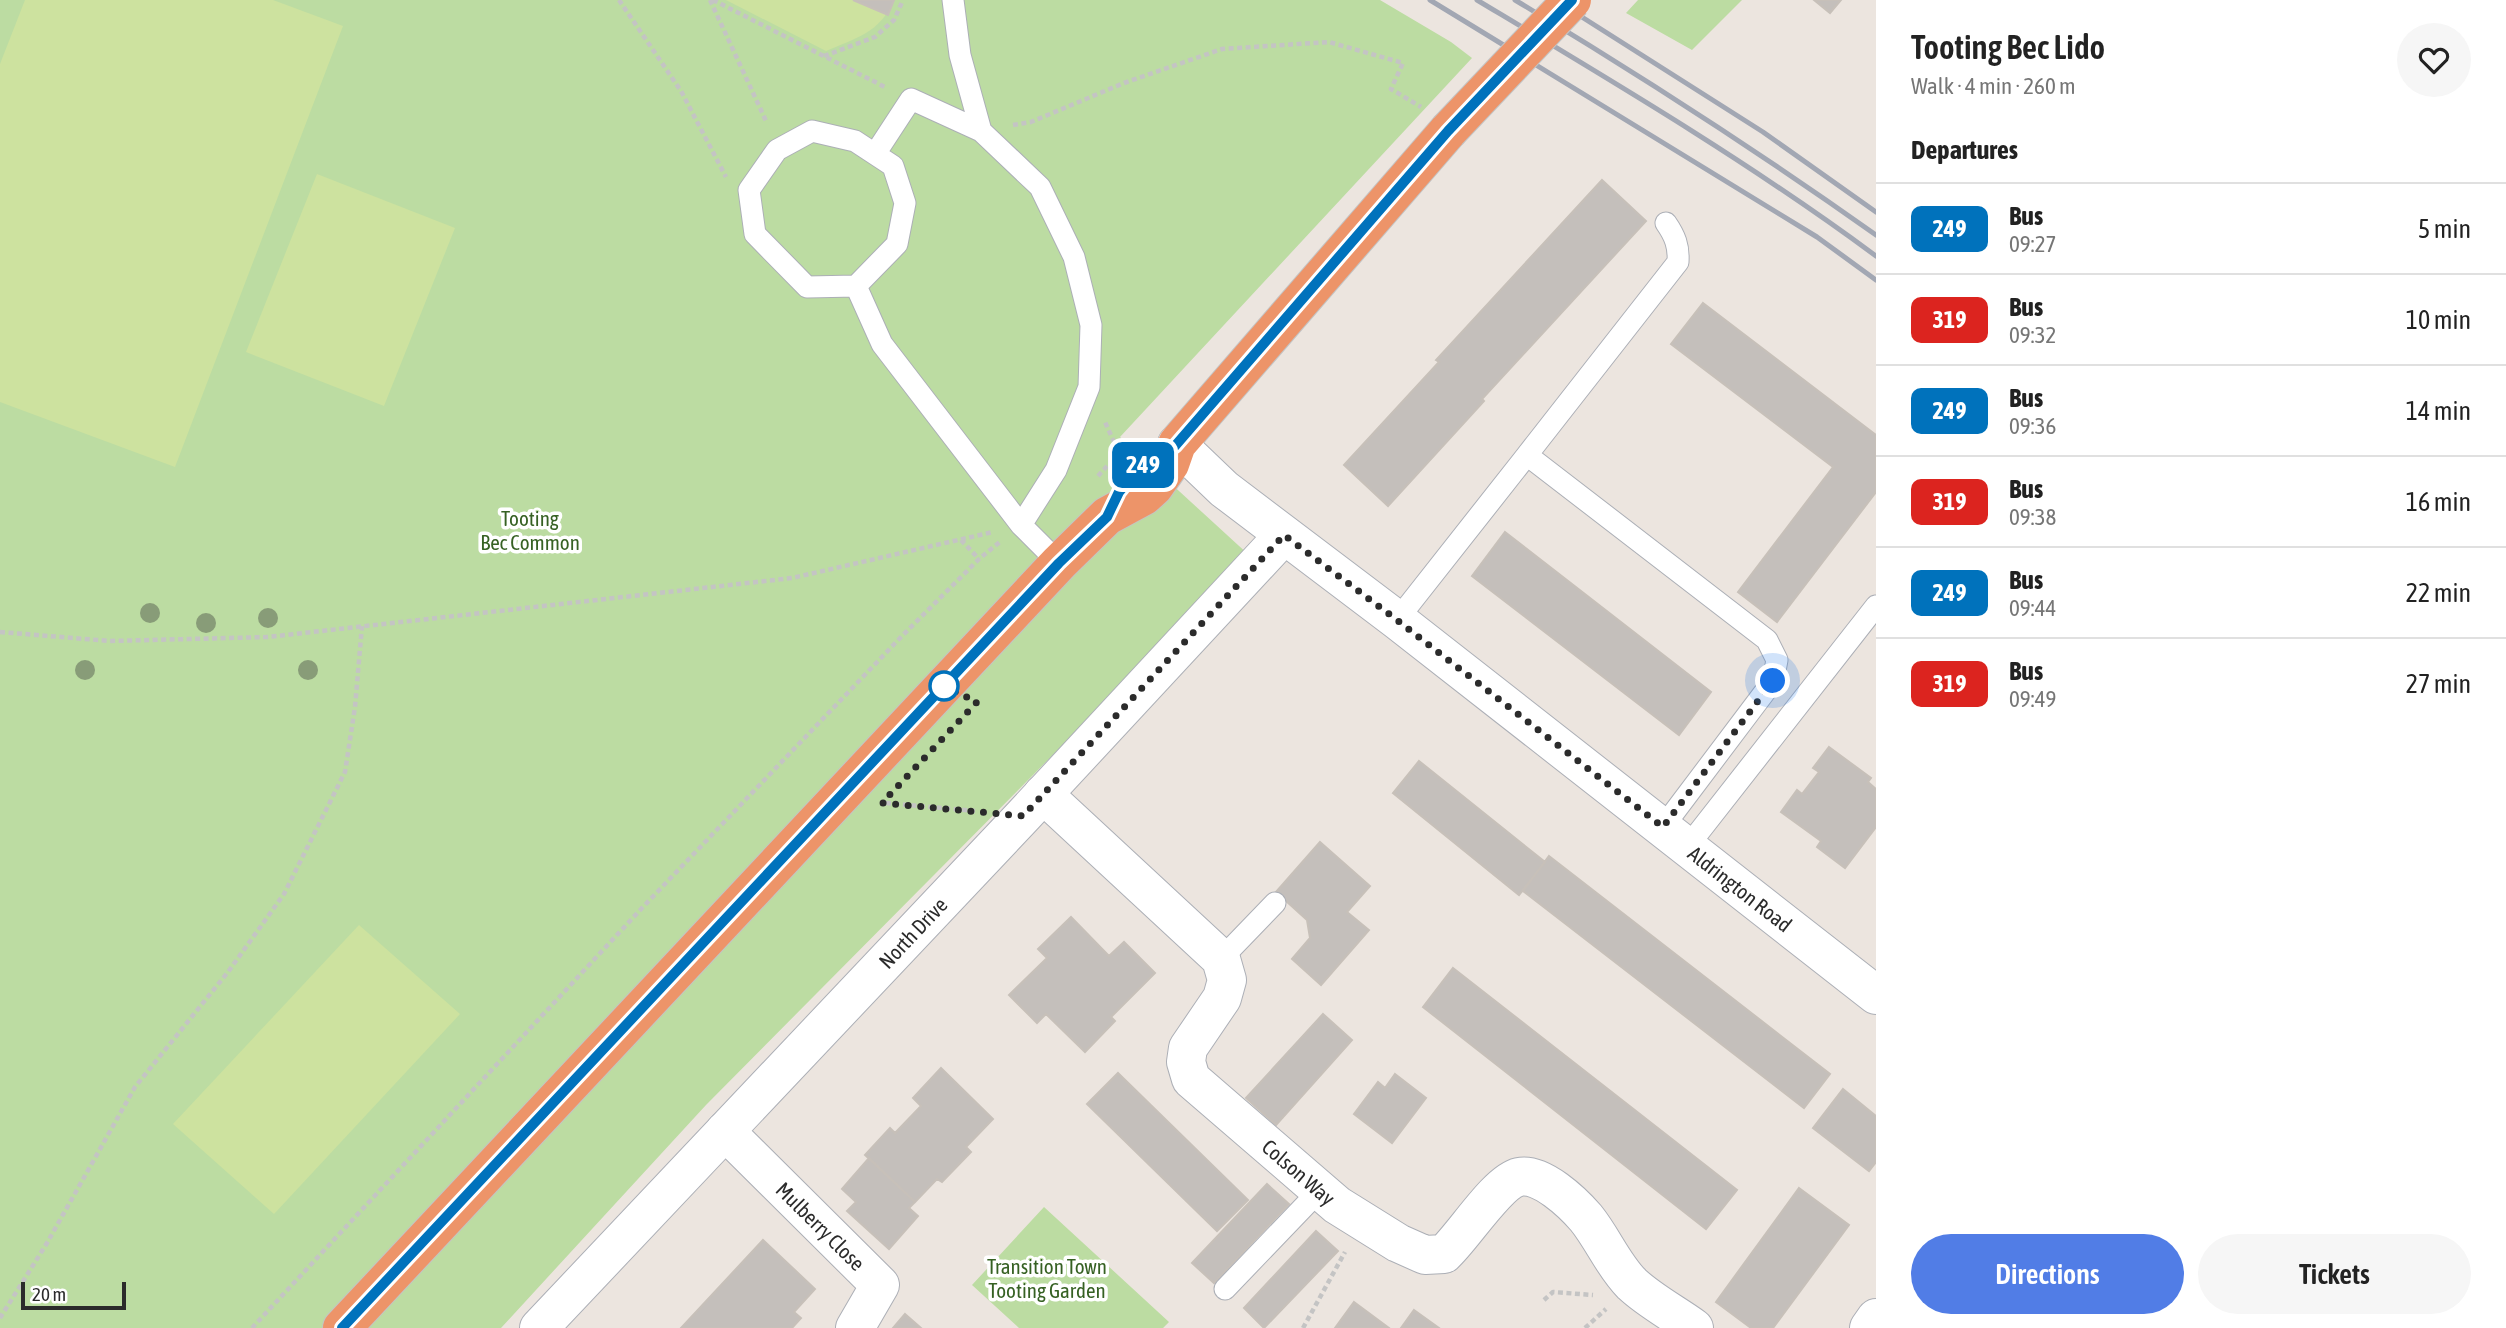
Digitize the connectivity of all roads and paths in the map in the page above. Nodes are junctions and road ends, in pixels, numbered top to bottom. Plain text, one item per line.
1 (619, 0) edge
2 (711, 0) edge
3 (903, 0) edge
4 (953, 0) edge
5 (1572, 0) edge
6 (823, 56) junction
7 (911, 99) junction
8 (1435, 120) junction
9 (981, 131) junction
10 (777, 150) junction
11 (875, 154) junction
12 (1666, 223) dead end
13 (755, 234) junction
14 (856, 286) junction
15 (1176, 445) junction
16 (1527, 454) junction
17 (1021, 525) junction
18 (1284, 535) junction
19 (1059, 563) junction
20 (1397, 620) junction
21 (1872, 620) edge
22 (362, 626) junction
23 (0, 632) edge
24 (892, 793) dead end
25 (1033, 805) junction
26 (1675, 837) junction
27 (1275, 904) dead end
28 (1221, 959) junction
29 (1876, 995) edge
30 (725, 1131) junction
31 (1319, 1191) junction
32 (1365, 1223) junction
33 (1225, 1289) dead end
34 (1600, 1295) dead end
35 (1544, 1300) dead end
36 (0, 1318) edge
37 (1876, 1318) edge
38 (252, 1328) edge
39 (342, 1328) edge
40 (539, 1328) edge
41 (855, 1328) edge
42 (1303, 1328) edge
43 (1695, 1328) edge
44 (1869, 1328) edge

1 - 13 path
2 - 6 path
2 - 10 path
3 - 6 path
4 - 9 lane
5 - 8 highway, bridge
6 - 7 path
7 - 9 lane
7 - 11 lane
8 - 9 path
8 - 15 highway
9 - 17 lane
10 - 11 lane
10 - 13 lane
11 - 14 lane
12 - 16 lane
13 - 14 lane
14 - 17 lane
15 - 18 street, Aldrington Road
15 - 19 highway
16 - 20 lane
16 - 26 lane
17 - 19 lane
18 - 20 street, Aldrington Road
18 - 25 street, North Drive
19 - 39 highway
20 - 26 street, Aldrington Road
21 - 26 lane
22 - 23 path
22 - 36 path
22 - 38 path
24 - 25 path
25 - 28 street
25 - 30 street, North Drive
26 - 29 street, Aldrington Road
27 - 28 lane
28 - 31 street, Colson Way
30 - 40 street, North Drive
30 - 41 street, Mulberry Close
31 - 32 street, Colson Way
31 - 33 lane
32 - 42 path
32 - 43 street, Colson Way
34 - 35 path
37 - 44 street

